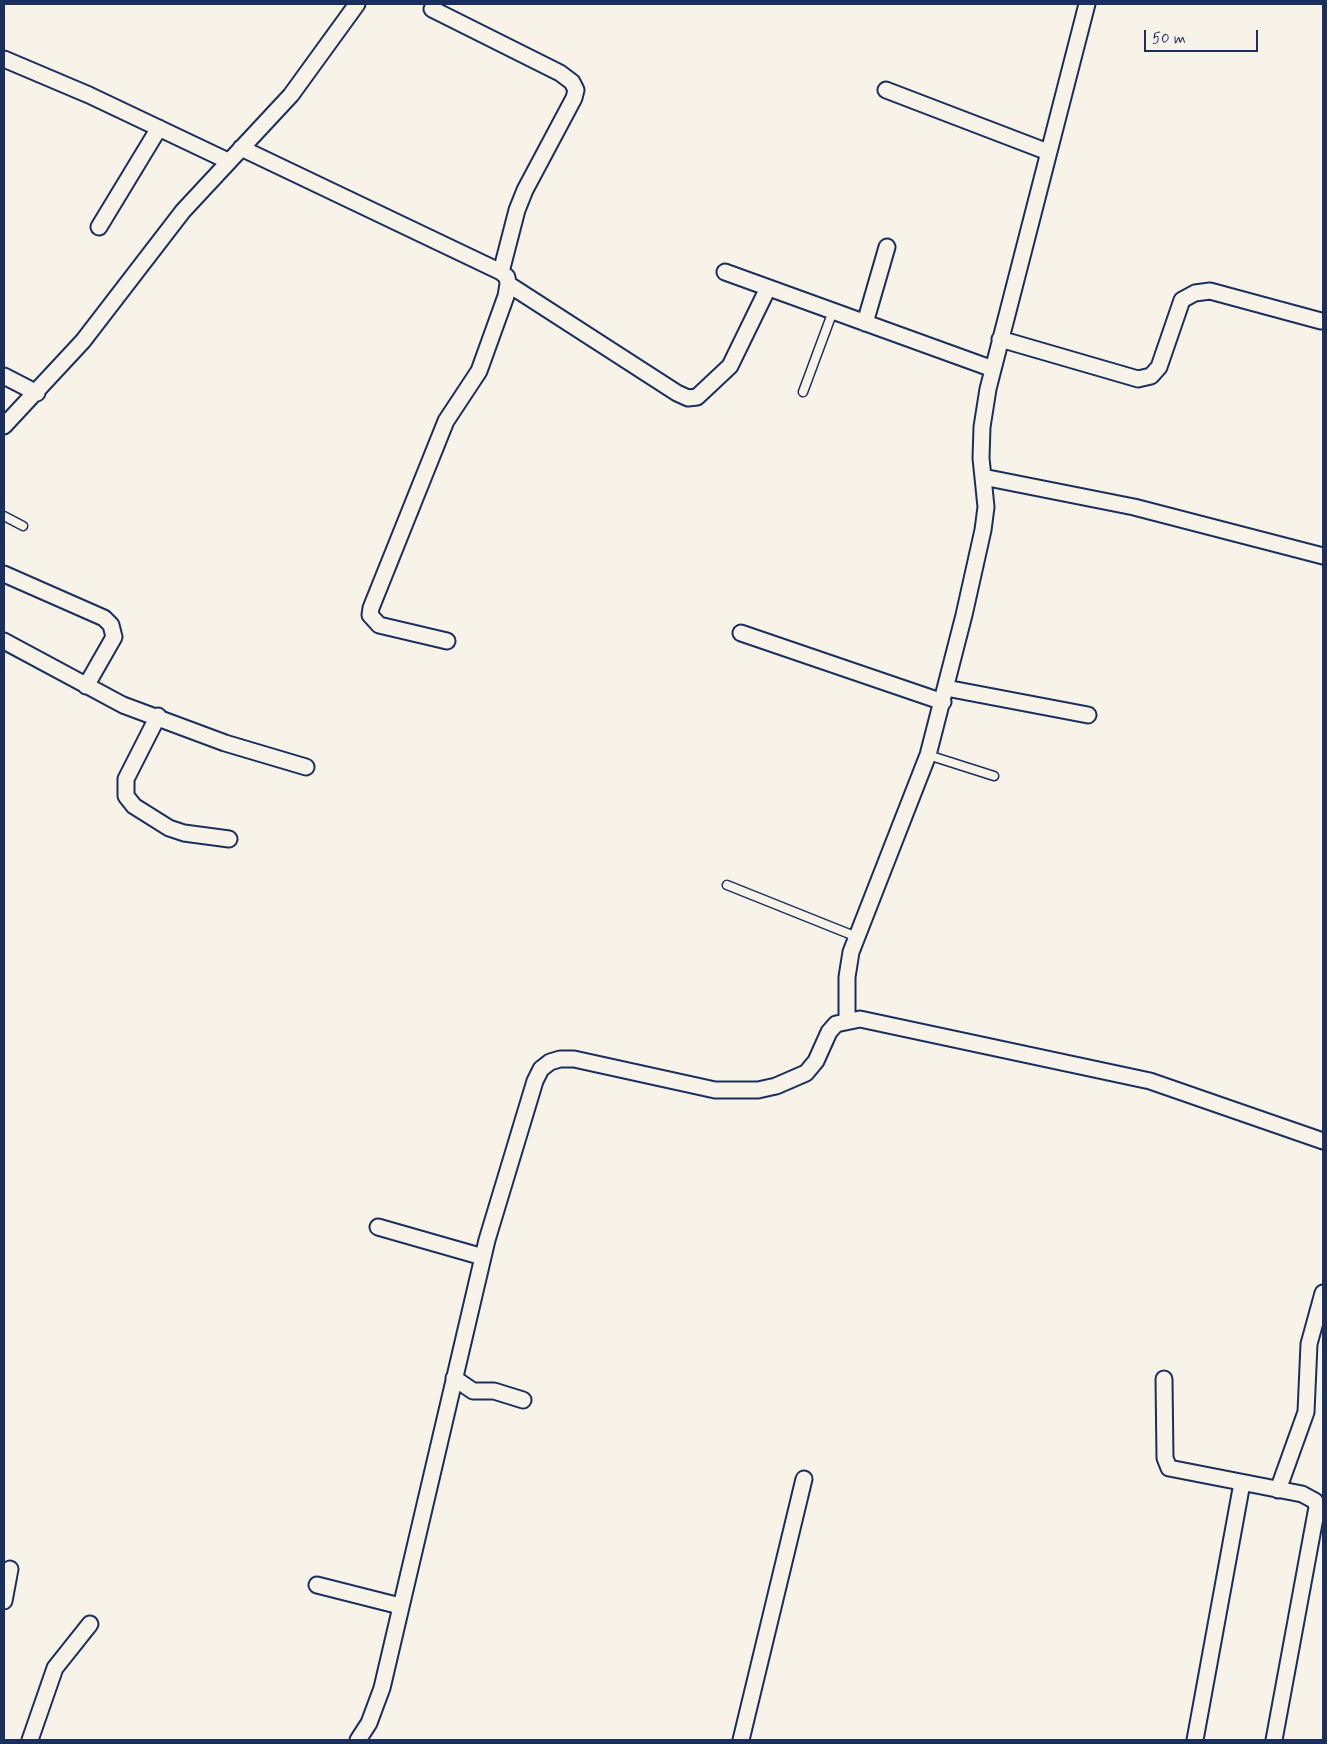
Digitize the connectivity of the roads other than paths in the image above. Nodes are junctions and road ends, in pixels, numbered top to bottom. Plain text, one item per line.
1 (357, 4) edge
2 (1087, 4) edge
3 (432, 9) dead end
4 (4, 59) edge
5 (886, 90) dead end
6 (159, 128) junction
7 (240, 148) junction
8 (1048, 152) junction
9 (228, 161) junction
10 (99, 227) dead end
11 (887, 247) dead end
12 (725, 272) dead end
13 (504, 278) junction
14 (768, 288) junction
15 (833, 311) junction
16 (1321, 321) dead end
17 (865, 323) junction
18 (1000, 339) junction
19 (993, 369) junction
20 (4, 376) edge
21 (803, 392) dead end
22 (36, 393) junction
23 (4, 426) edge
24 (983, 477) junction
25 (4, 516) edge
26 (23, 526) dead end
27 (1323, 556) edge
28 (4, 574) edge
29 (741, 633) dead end
30 (4, 641) edge
31 (447, 641) dead end
32 (86, 686) junction
33 (944, 695) junction
34 (158, 716) junction
35 (1088, 716) dead end
36 (928, 755) junction
37 (306, 767) dead end
38 (994, 776) dead end
39 (229, 839) dead end
40 (727, 885) dead end
41 (857, 937) junction
42 (847, 1021) junction
43 (1323, 1141) edge
44 (378, 1227) dead end
45 (483, 1257) junction
46 (1323, 1293) edge
47 (454, 1378) junction
48 (1164, 1379) dead end
49 (523, 1400) dead end
50 (804, 1479) dead end
51 (1242, 1483) junction
52 (1278, 1490) junction
53 (10, 1569) dead end
54 (317, 1585) dead end
55 (4, 1602) edge
56 (400, 1606) junction
57 (90, 1624) dead end
58 (30, 1740) edge
59 (358, 1740) edge
60 (741, 1740) edge
61 (1194, 1740) edge
62 (1274, 1740) edge

1 - 7 street
2 - 8 street
3 - 13 street
4 - 6 street
5 - 8 street
6 - 9 street
6 - 10 street
7 - 9 street
7 - 13 street
8 - 18 street
9 - 22 street
11 - 17 street
12 - 14 street
13 - 14 street
13 - 31 street
14 - 15 street
15 - 17 street
15 - 21 lane
16 - 18 street
17 - 19 street
18 - 19 street
19 - 24 street
20 - 22 street
22 - 23 street
24 - 27 street
24 - 33 street
25 - 26 lane
28 - 32 street
29 - 33 street
30 - 32 street
32 - 34 street
33 - 35 street
33 - 36 street
34 - 37 street
34 - 39 street
36 - 38 lane
36 - 41 street
40 - 41 lane
41 - 42 street
42 - 43 street
42 - 45 street
44 - 45 street
45 - 47 street
46 - 52 street
47 - 49 street
47 - 56 street
48 - 51 street
50 - 60 street
51 - 52 street
51 - 61 street
52 - 62 street
53 - 55 street
54 - 56 street
56 - 59 street
57 - 58 street

